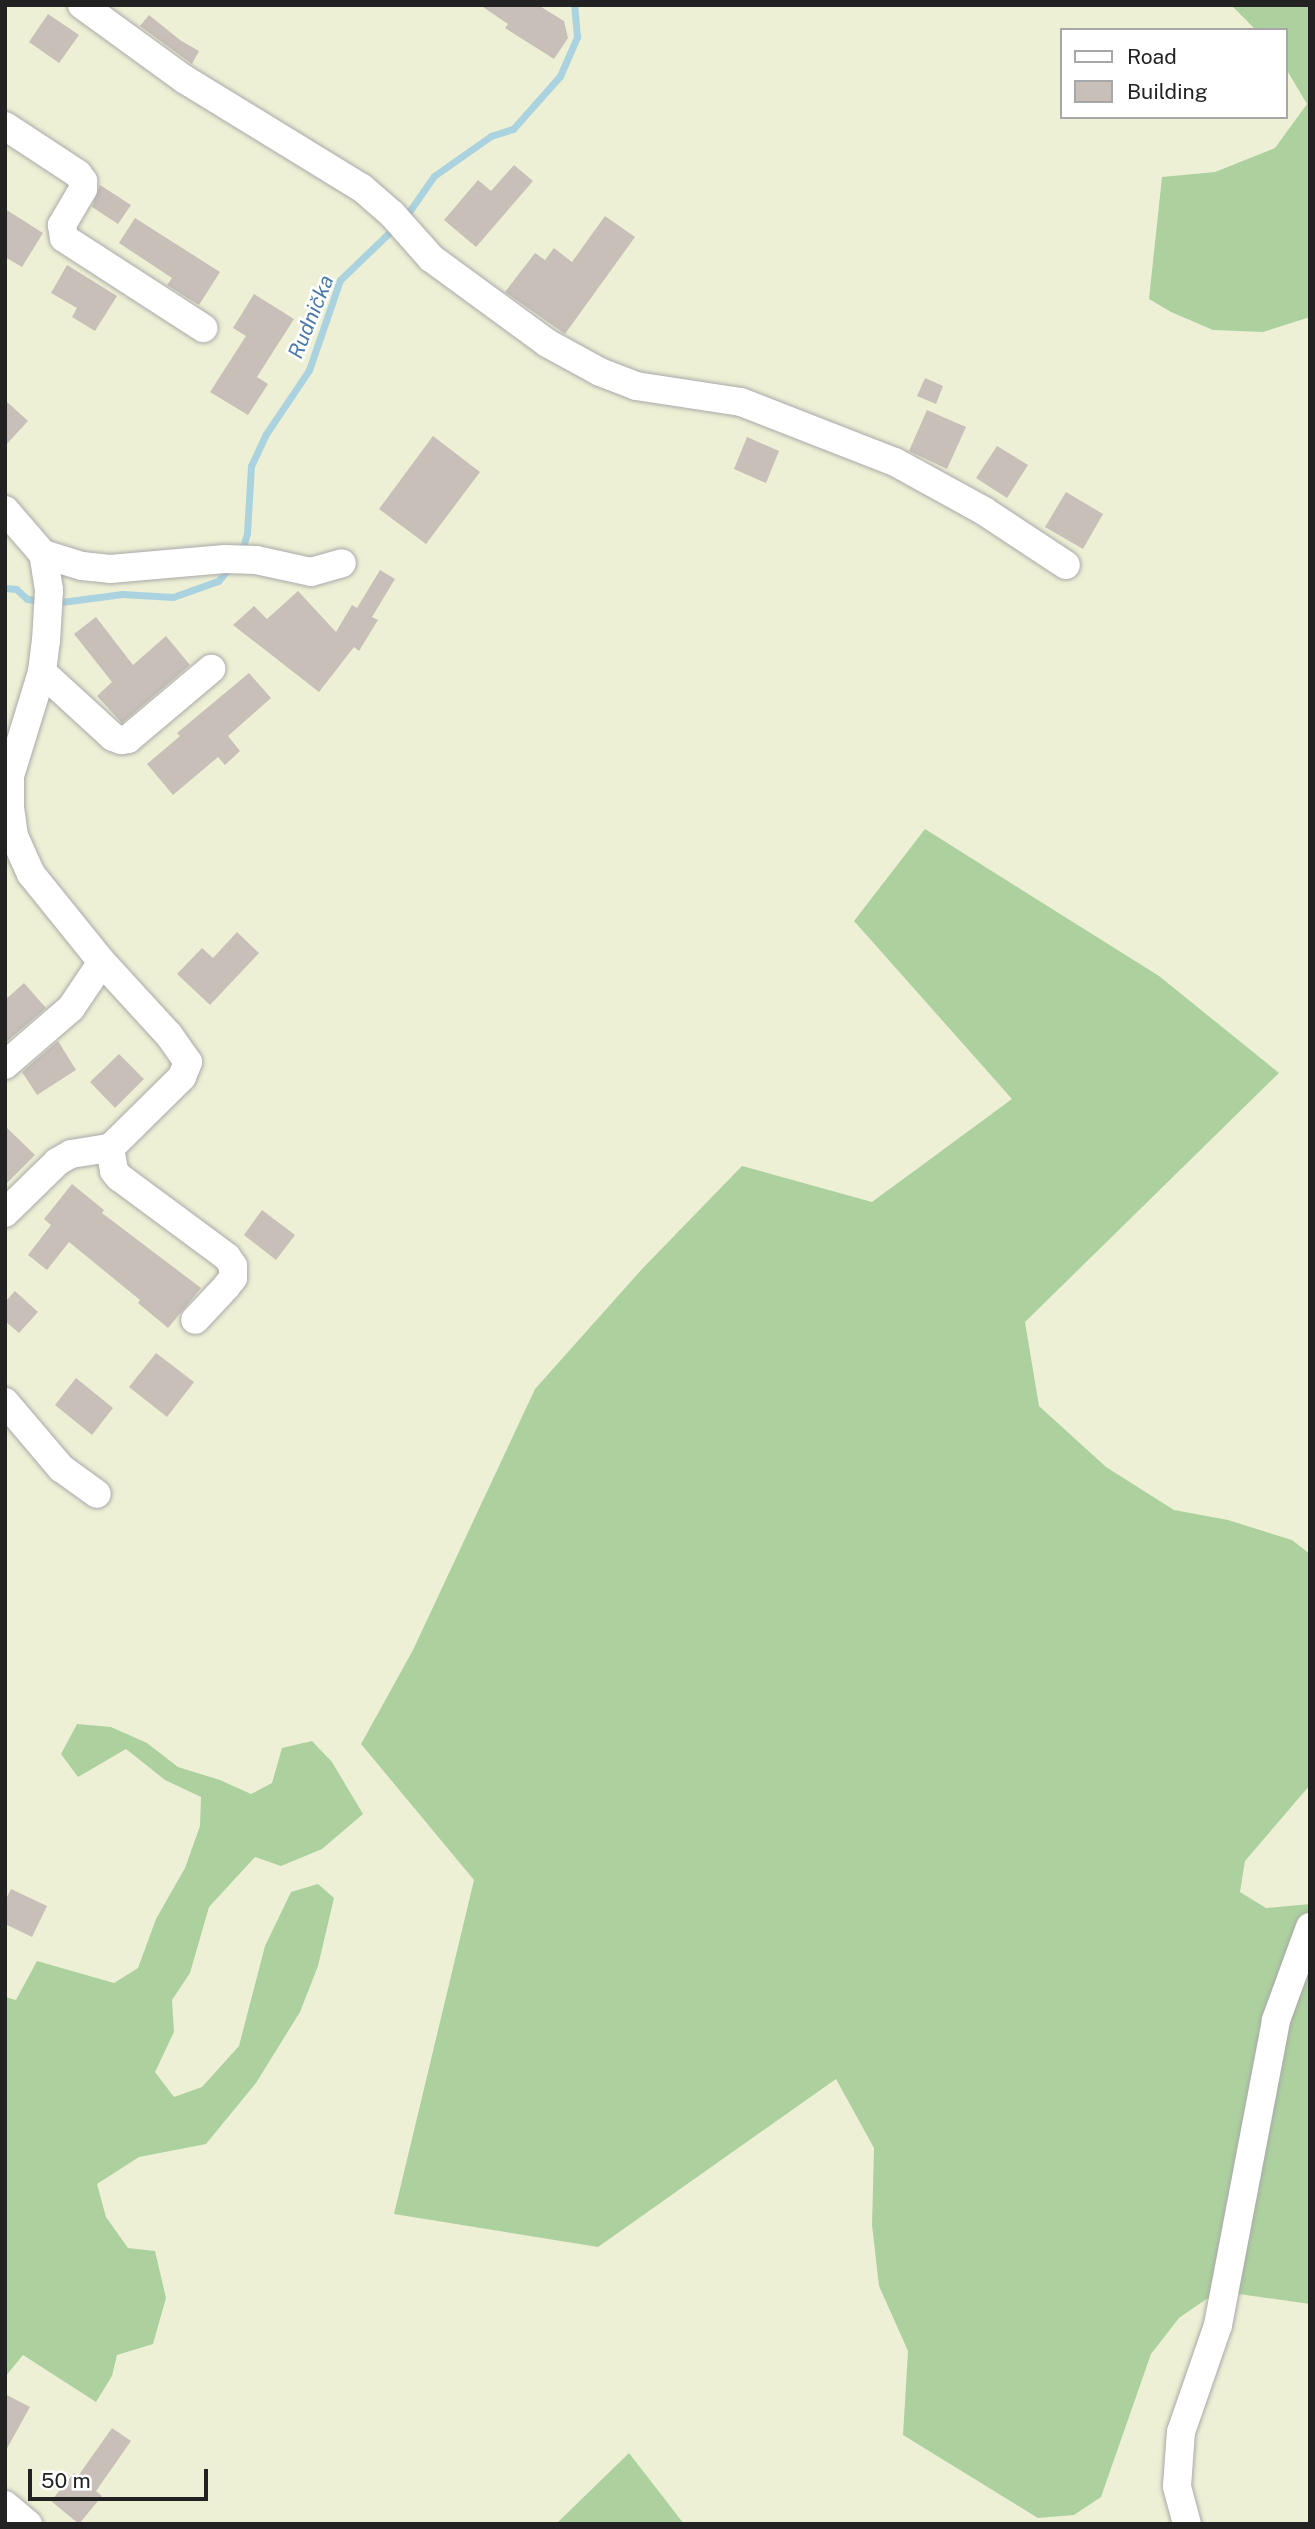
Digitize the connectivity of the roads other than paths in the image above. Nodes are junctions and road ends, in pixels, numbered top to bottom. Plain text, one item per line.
1 (82, 5) edge
2 (5, 126) edge
3 (204, 328) dead end
4 (5, 510) edge
5 (43, 554) junction
6 (342, 563) dead end
7 (1066, 565) dead end
8 (211, 668) dead end
9 (42, 672) junction
10 (102, 962) junction
11 (5, 1065) edge
12 (110, 1148) junction
13 (5, 1213) edge
14 (195, 1320) dead end
15 (5, 1402) edge
16 (97, 1494) dead end
17 (1310, 1927) edge
18 (5, 2505) edge
19 (28, 2524) edge
20 (1187, 2524) edge

1 - 7 street
2 - 3 street
4 - 5 street
5 - 6 street
5 - 9 street
8 - 9 street
9 - 10 street
10 - 11 street
10 - 12 street
12 - 13 street
12 - 14 street
15 - 16 street
17 - 20 street
18 - 19 street

